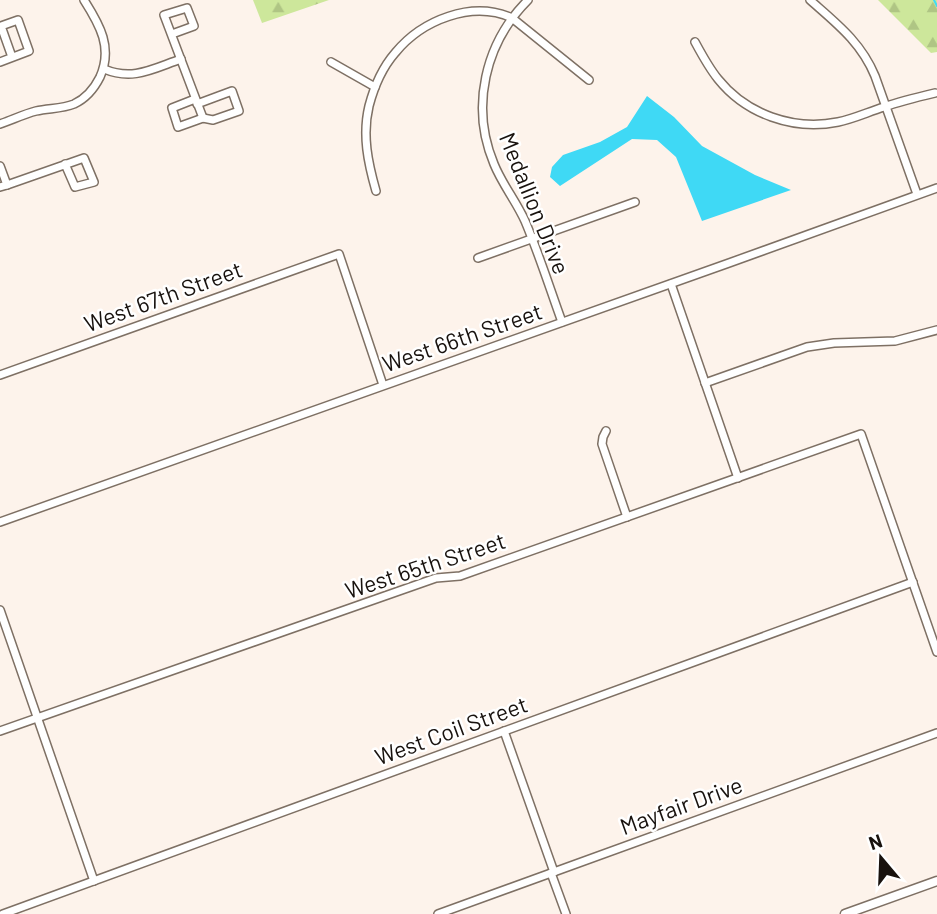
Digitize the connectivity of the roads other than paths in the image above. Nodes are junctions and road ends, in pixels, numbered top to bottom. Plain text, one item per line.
1 (84, 0) edge
2 (528, 0) edge
3 (810, 0) edge
4 (512, 18) junction
5 (172, 34) junction
6 (695, 42) dead end
7 (12, 57) junction
8 (181, 59) junction
9 (0, 62) edge
10 (331, 62) dead end
11 (104, 69) junction
12 (589, 80) dead end
13 (375, 87) junction
14 (936, 93) edge
15 (196, 102) junction
16 (885, 106) junction
17 (202, 118) junction
18 (0, 124) edge
19 (65, 164) junction
20 (0, 166) edge
21 (3, 186) edge
22 (937, 188) edge
23 (376, 191) dead end
24 (917, 194) junction
25 (635, 202) dead end
26 (532, 239) junction
27 (478, 258) dead end
28 (671, 284) junction
29 (562, 323) junction
30 (937, 330) edge
31 (0, 375) edge
32 (705, 383) junction
33 (383, 385) junction
34 (606, 431) dead end
35 (738, 478) junction
36 (627, 517) junction
37 (0, 522) edge
38 (913, 582) junction
39 (0, 610) edge
40 (937, 615) edge
41 (926, 619) junction
42 (937, 652) edge
43 (37, 719) junction
44 (504, 731) junction
45 (0, 732) edge
46 (937, 733) edge
47 (553, 872) junction
48 (94, 881) junction
49 (937, 881) edge
50 (3, 914) edge
51 (438, 914) edge
52 (566, 914) edge
53 (845, 914) edge

1 - 11 street
2 - 4 street, Medallion Drive
3 - 16 street
4 - 12 street
4 - 13 street
4 - 26 street, Medallion Drive
5 - 5 street
5 - 8 street
6 - 16 street
7 - 7 street
7 - 9 street
8 - 11 street
8 - 15 street
10 - 13 street
11 - 18 street
13 - 23 street
14 - 16 street
15 - 17 street
15 - 17 street
15 - 17 street
16 - 24 street
19 - 19 street
19 - 21 street
20 - 21 street
22 - 24 street, West 66th Street
24 - 28 street, West 66th Street
25 - 26 street
26 - 27 street
26 - 29 street, Medallion Drive
28 - 29 street, West 66th Street
28 - 32 street
29 - 33 street, West 66th Street
30 - 32 street
31 - 33 street, West 67th Street
32 - 35 street
33 - 37 street, West 66th Street
34 - 36 street
35 - 36 street, West 65th Street
35 - 38 street, West 65th Street
36 - 43 street, West 65th Street
38 - 41 street
38 - 44 street, West Coil Street
39 - 43 street
40 - 41 street
41 - 42 street
43 - 45 street, West 65th Street
43 - 48 street
44 - 47 street
44 - 48 street, West Coil Street
46 - 47 street, Mayfair Drive
47 - 51 street, Mayfair Drive
47 - 52 street
48 - 50 street, West Coil Street
49 - 53 street

